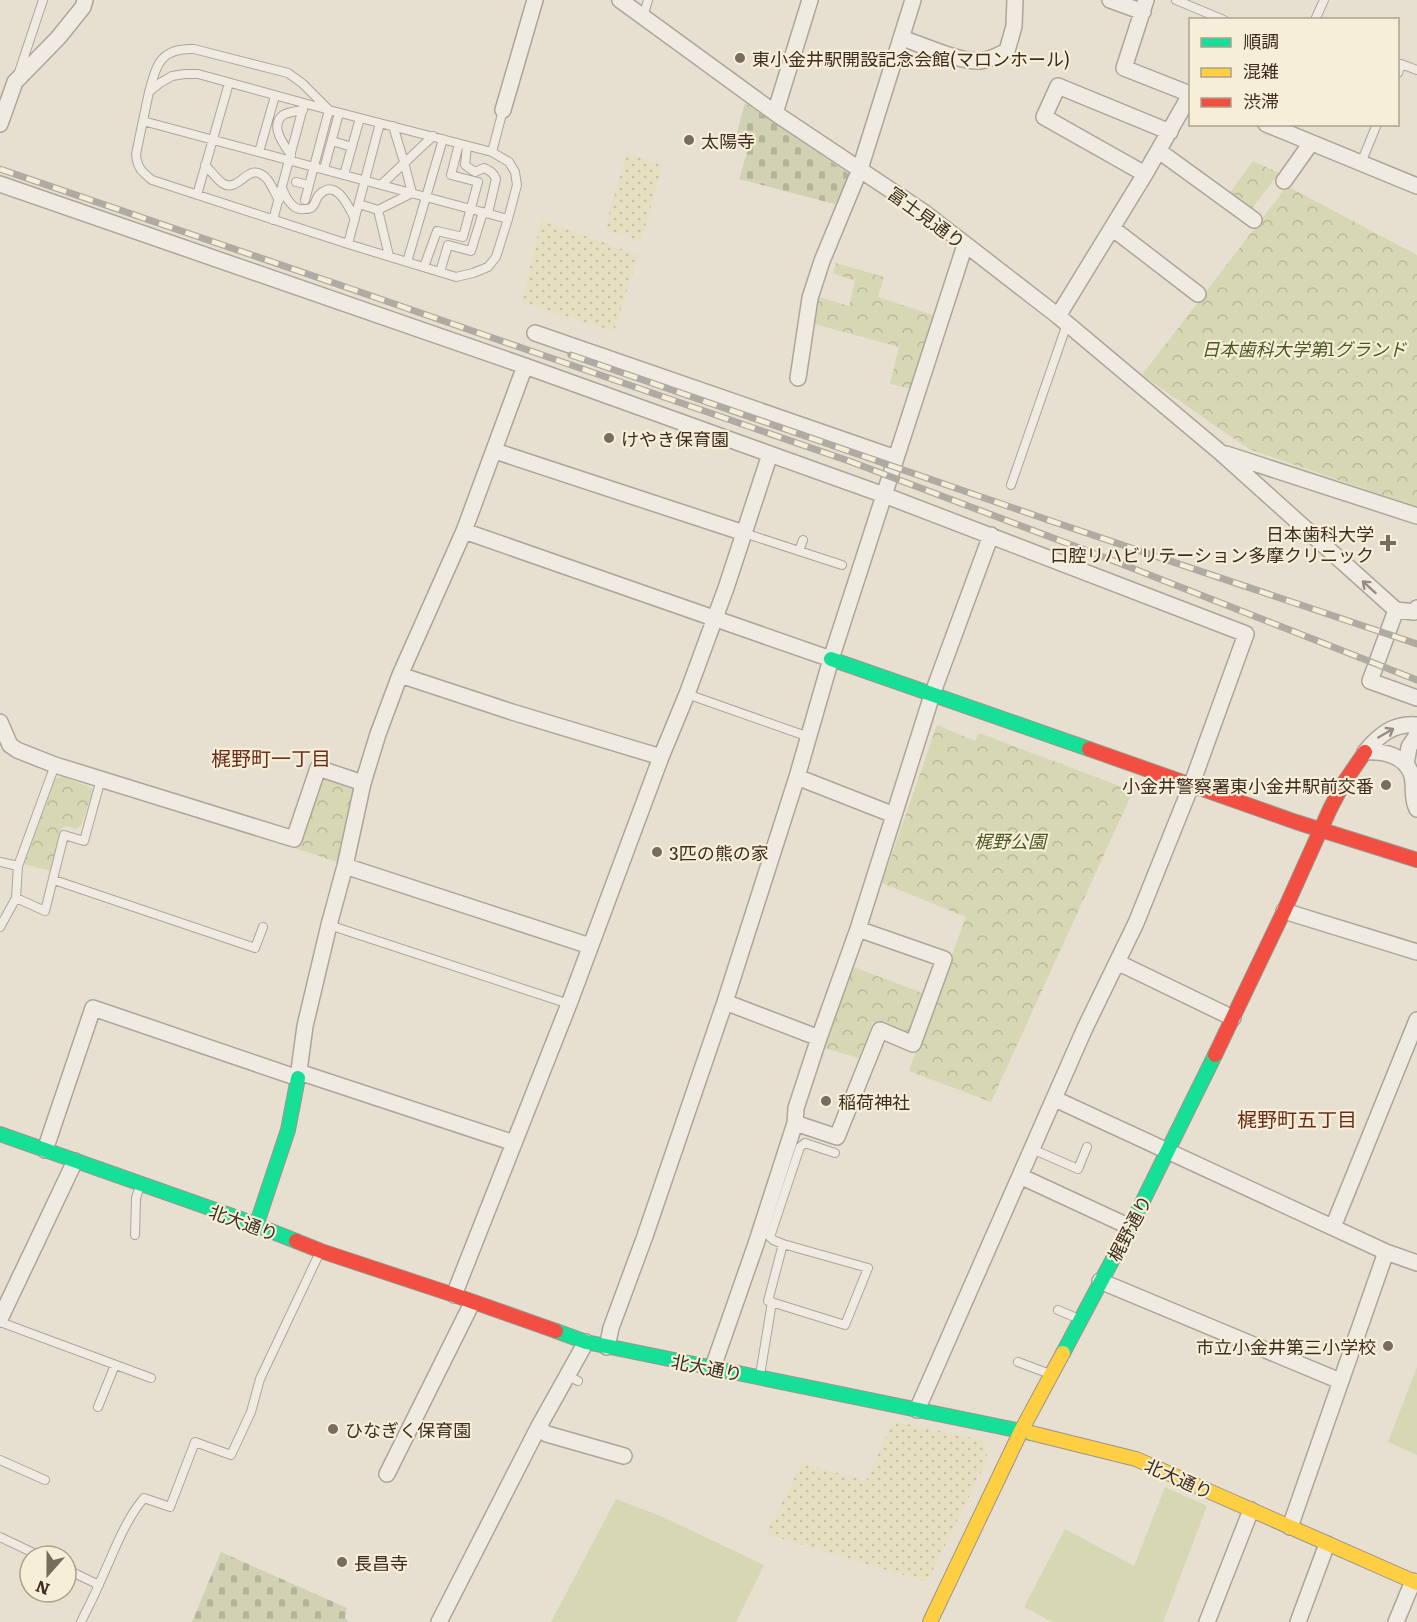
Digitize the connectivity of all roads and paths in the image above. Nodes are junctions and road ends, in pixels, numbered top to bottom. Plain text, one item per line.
1 (44, 0) edge
2 (85, 0) edge
3 (535, 0) edge
4 (620, 0) edge
5 (648, 0) edge
6 (810, 0) edge
7 (913, 0) edge
8 (1015, 0) edge
9 (1110, 0) edge
10 (1176, 0) edge
11 (1323, 0) edge
12 (1144, 6) edge
13 (643, 18) junction
14 (1219, 18) edge
15 (1316, 18) edge
16 (902, 38) junction
17 (1399, 70) edge
18 (1417, 70) edge
19 (15, 82) junction
20 (229, 83) junction
21 (150, 92) junction
22 (1189, 94) edge
23 (275, 96) junction
24 (1189, 99) edge
25 (304, 107) junction
26 (329, 110) junction
27 (503, 110) joint
28 (339, 113) junction
29 (775, 113) junction
30 (360, 118) junction
31 (143, 121) junction
32 (0, 123) edge
33 (380, 123) junction
34 (393, 126) junction
35 (1269, 126) edge
36 (1376, 126) edge
37 (1170, 132) junction
38 (433, 136) junction
39 (212, 139) junction
40 (443, 139) junction
41 (332, 141) junction
42 (1311, 143) junction
43 (463, 145) junction
44 (352, 147) junction
45 (1159, 151) junction
46 (259, 152) junction
47 (492, 152) junction
48 (290, 158) junction
49 (404, 162) junction
50 (1361, 163) junction
51 (205, 165) junction
52 (313, 167) junction
53 (324, 169) junction
54 (860, 169) junction
55 (1145, 174) junction
56 (344, 175) junction
57 (365, 180) junction
58 (1284, 180) dead end
59 (296, 182) dead end
60 (0, 184) edge
61 (309, 185) junction
62 (381, 185) junction
63 (1417, 186) edge
64 (282, 187) junction
65 (412, 193) junction
66 (197, 195) junction
67 (426, 197) junction
68 (279, 200) junction
69 (305, 200) dead end
70 (359, 204) junction
71 (472, 209) junction
72 (378, 210) junction
73 (486, 213) junction
74 (355, 219) junction
75 (508, 219) junction
76 (273, 220) junction
77 (1254, 220) dead end
78 (1112, 228) junction
79 (348, 244) junction
80 (965, 245) junction
81 (389, 256) junction
82 (407, 262) junction
83 (424, 267) junction
84 (440, 272) junction
85 (1198, 294) dead end
86 (1063, 320) junction
87 (535, 333) dead end
88 (525, 366) junction
89 (798, 378) dead end
90 (495, 451) junction
91 (1220, 452) junction
92 (770, 454) junction
93 (896, 458) junction
94 (1011, 485) dead end
95 (884, 495) junction
96 (1417, 516) edge
97 (464, 531) junction
98 (744, 533) junction
99 (991, 535) junction
100 (802, 540) dead end
101 (799, 551) junction
102 (842, 566) dead end
103 (1417, 608) edge
104 (1396, 610) junction
105 (715, 618) junction
106 (831, 660) junction
107 (400, 675) junction
108 (687, 694) junction
109 (932, 695) junction
110 (1417, 698) edge
111 (0, 722) edge
112 (1417, 725) edge
113 (1417, 735) edge
114 (809, 737) junction
115 (1365, 752) junction
116 (661, 757) junction
117 (55, 765) junction
118 (1406, 765) junction
119 (797, 777) junction
120 (101, 779) junction
121 (363, 783) junction
122 (1415, 785) edge
123 (1191, 786) junction
124 (1417, 809) edge
125 (894, 815) junction
126 (1320, 830) junction
127 (1417, 860) edge
128 (0, 862) edge
129 (18, 866) junction
130 (345, 866) junction
131 (54, 880) junction
132 (16, 898) junction
133 (1284, 911) junction
134 (329, 925) junction
135 (0, 927) edge
136 (263, 927) dead end
137 (858, 928) junction
138 (591, 946) junction
139 (1417, 952) edge
140 (1118, 962) junction
141 (725, 1002) junction
142 (569, 1004) junction
143 (1233, 1018) junction
144 (1417, 1020) edge
145 (819, 1038) junction
146 (299, 1075) junction
147 (1055, 1099) junction
148 (795, 1123) junction
149 (0, 1134) edge
150 (514, 1143) junction
151 (1087, 1147) dead end
152 (1032, 1149) junction
153 (45, 1150) junction
154 (1168, 1152) junction
155 (835, 1153) dead end
156 (75, 1161) junction
157 (1020, 1176) junction
158 (141, 1185) junction
159 (255, 1226) junction
160 (1130, 1227) junction
161 (1333, 1227) junction
162 (135, 1235) dead end
163 (783, 1244) junction
164 (321, 1251) junction
165 (1386, 1252) junction
166 (1417, 1263) edge
167 (1100, 1281) junction
168 (454, 1295) junction
169 (772, 1302) junction
170 (472, 1303) junction
171 (1058, 1310) dead end
172 (0, 1320) edge
173 (1080, 1320) junction
174 (586, 1342) junction
175 (616, 1351) junction
176 (1018, 1362) dead end
177 (115, 1365) junction
178 (713, 1367) junction
179 (1051, 1375) junction
180 (759, 1377) junction
181 (151, 1378) dead end
182 (1340, 1381) junction
183 (98, 1407) dead end
184 (917, 1410) junction
185 (538, 1428) junction
186 (1022, 1431) junction
187 (624, 1455) dead end
188 (0, 1460) edge
189 (387, 1474) dead end
190 (45, 1480) dead end
191 (1251, 1510) junction
192 (1290, 1527) junction
193 (0, 1537) edge
194 (1327, 1544) junction
195 (18, 1546) edge
196 (78, 1575) edge
197 (1415, 1582) edge
198 (99, 1585) junction
199 (81, 1622) edge
200 (439, 1622) edge
201 (930, 1622) edge
202 (1207, 1622) edge
203 (1298, 1622) edge
204 (1396, 1622) edge

1 - 19 lane
2 - 19 street
3 - 27 street
4 - 13 street, 富士見通り
5 - 13 lane
6 - 29 street
7 - 16 street
8 - 16 street
9 - 12 street
10 - 14 lane
11 - 15 lane
12 - 22 street
13 - 29 street, 富士見通り
16 - 54 street
17 - 18 lane
19 - 32 street
20 - 21 lane
20 - 23 lane
20 - 39 lane
21 - 26 lane
21 - 31 lane
23 - 25 lane
23 - 46 lane
24 - 37 street
25 - 26 lane
25 - 48 lane
25 - 48 lane
26 - 28 lane
26 - 52 lane
27 - 47 lane
28 - 30 lane
28 - 41 lane
29 - 54 street, 富士見通り
30 - 33 lane
30 - 44 lane
31 - 39 lane
31 - 66 lane
33 - 34 lane
33 - 57 lane
34 - 38 lane
34 - 49 lane
35 - 42 street
36 - 50 lane
37 - 45 street
37 - 55 street
38 - 40 lane
38 - 49 lane
39 - 46 lane
39 - 51 lane
40 - 43 lane
40 - 67 lane
41 - 44 lane
41 - 53 lane
42 - 50 street
42 - 58 street
43 - 47 lane
43 - 71 lane
43 - 73 lane
44 - 56 lane
45 - 55 street
45 - 77 street
46 - 48 lane
47 - 75 lane
48 - 52 lane
48 - 64 lane
49 - 62 lane
49 - 65 lane
50 - 63 street
51 - 66 lane
51 - 68 lane
52 - 53 lane
52 - 61 lane
53 - 56 lane
54 - 80 street, 富士見通り
54 - 89 street
55 - 78 street
56 - 57 lane
57 - 62 lane
57 - 70 lane
59 - 61 lane
60 - 88 street
61 - 69 lane
62 - 65 lane
64 - 68 lane
64 - 74 lane
65 - 67 lane
65 - 72 lane
66 - 76 lane
67 - 71 lane
67 - 82 lane
68 - 76 lane
70 - 72 lane
70 - 74 lane
71 - 73 lane
71 - 83 lane
72 - 81 lane
73 - 75 lane
73 - 84 lane
74 - 79 lane
75 - 84 lane
76 - 79 lane
78 - 85 street
78 - 86 street
79 - 81 lane
80 - 86 street, 富士見通り
80 - 93 street
81 - 82 lane
82 - 83 lane
83 - 84 lane
86 - 91 street, 富士見通り
86 - 94 lane
87 - 93 street
88 - 90 street
88 - 92 street
90 - 97 street
90 - 98 street
91 - 96 street
104 -> 91 street, 富士見通り
92 - 95 street
92 - 98 street
93 - 95 street
95 - 99 street
95 - 106 street
97 - 105 street
97 - 107 street
98 - 101 lane
98 - 105 street
99 - 109 street
99 - 123 street
100 - 101 lane
101 - 102 lane
103 - 104 street
104 - 110 street
105 - 106 street
105 - 108 street
106 - 109 street
106 - 114 street
107 - 116 street
107 - 121 street
108 - 114 lane
108 - 116 street
109 - 123 street
109 - 125 street
111 - 117 street
115 -> 112 street
113 - 118 street
114 - 119 street
115 - 118 street
115 - 126 street, 梶野通り
116 - 138 street
117 - 120 street
117 - 129 lane
118 - 122 street
119 - 125 street
119 - 141 street
120 - 121 street
120 - 131 lane
121 - 130 street
122 - 124 street
123 - 126 street
123 - 140 street
125 - 137 street
126 - 127 street
126 - 133 street, 梶野通り
128 - 129 lane
129 - 132 lane
130 - 134 street
130 - 138 street
131 - 132 lane
131 - 136 lane
132 - 135 lane
133 - 139 street
133 - 143 street, 梶野通り
134 - 142 lane
134 - 146 street
137 - 145 street
137 - 148 street
138 - 142 street
140 - 143 street
140 - 147 street
141 - 145 street
141 - 175 street
142 - 150 street
143 - 154 street, 梶野通り
144 - 161 street
145 - 148 street
146 - 150 street
146 - 153 street
146 - 159 street
147 - 152 street
147 - 154 street
148 - 178 street
149 - 153 street, 北大通り
150 - 168 street
151 - 152 lane
152 - 157 street
153 - 156 street, 北大通り
154 - 160 street, 梶野通り
154 - 161 street
155 - 163 lane
156 - 158 street, 北大通り
156 - 172 street
157 - 160 street
157 - 184 street
158 - 159 street, 北大通り
158 - 162 lane
159 - 164 street, 北大通り
160 - 167 street, 梶野通り
161 - 165 street
163 - 169 lane
163 - 169 lane
164 - 168 street, 北大通り
164 - 198 lane
165 - 166 street
165 - 182 street
167 - 173 street, 梶野通り
167 - 182 street
168 - 170 street, 北大通り
169 - 180 lane
170 - 174 street, 北大通り
170 - 189 street
171 - 173 lane
172 - 177 lane
173 - 179 street, 梶野通り
174 - 175 street, 北大通り
174 - 185 street
175 - 178 street, 北大通り
176 - 179 lane
177 - 181 lane
177 - 183 lane
178 - 180 street, 北大通り
179 - 186 street, 梶野通り
180 - 184 street, 北大通り
182 - 192 street
184 - 186 street, 北大通り
185 - 187 street
185 - 200 street
186 - 191 street, 北大通り
186 - 201 street, 梶野通り
188 - 190 lane
191 - 192 street, 北大通り
191 - 202 street
192 - 194 street, 北大通り
193 - 195 lane
194 - 197 street, 北大通り
194 - 203 street
196 - 198 lane
197 - 204 street
198 - 199 lane

